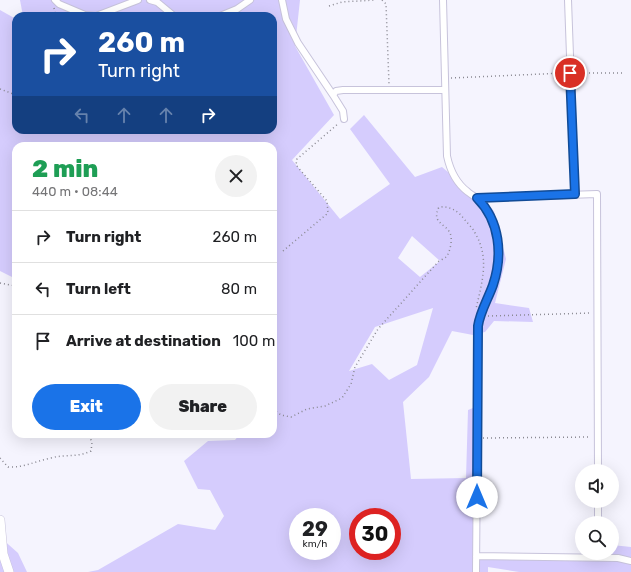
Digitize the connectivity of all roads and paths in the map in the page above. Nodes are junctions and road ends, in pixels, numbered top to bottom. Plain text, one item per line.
1 (55, 0) edge
2 (138, 0) edge
3 (150, 0) edge
4 (250, 0) edge
5 (282, 0) edge
6 (375, 0) edge
7 (382, 0) edge
8 (443, 0) edge
9 (568, 0) edge
10 (329, 6) dead end
11 (78, 12) edge
12 (106, 12) edge
13 (169, 12) edge
14 (230, 12) edge
15 (570, 73) junction
16 (625, 73) dead end
17 (445, 78) junction
18 (0, 89) edge
19 (389, 90) junction
20 (445, 90) junction
21 (12, 94) edge
22 (333, 95) junction
23 (344, 119) joint
24 (575, 194) junction
25 (477, 198) junction
26 (282, 251) dead end
27 (0, 283) edge
28 (12, 285) edge
29 (598, 313) junction
30 (480, 317) junction
31 (277, 412) edge
32 (598, 437) junction
33 (90, 438) edge
34 (477, 438) junction
35 (0, 458) edge
36 (598, 464) edge
37 (0, 520) edge
38 (476, 556) junction
39 (575, 556) edge
40 (619, 558) edge
41 (631, 561) edge
42 (9, 572) edge
43 (476, 572) edge

1 - 11 street
2 - 12 street
3 - 13 street
4 - 14 street
5 - 22 street
6 - 10 path
7 - 19 path
8 - 17 street
9 - 15 street
15 - 16 path
15 - 17 path
15 - 24 street
17 - 20 street
18 - 21 path
19 - 20 street
19 - 22 street
20 - 25 street
22 - 23 street
23 - 26 path
24 - 25 street
24 - 29 street
25 - 30 street
27 - 28 path
29 - 30 path
29 - 32 street
30 - 31 path
30 - 34 street
32 - 34 path
32 - 36 street
33 - 35 path
34 - 38 street
37 - 42 street
38 - 39 street
38 - 43 street
40 - 41 street

